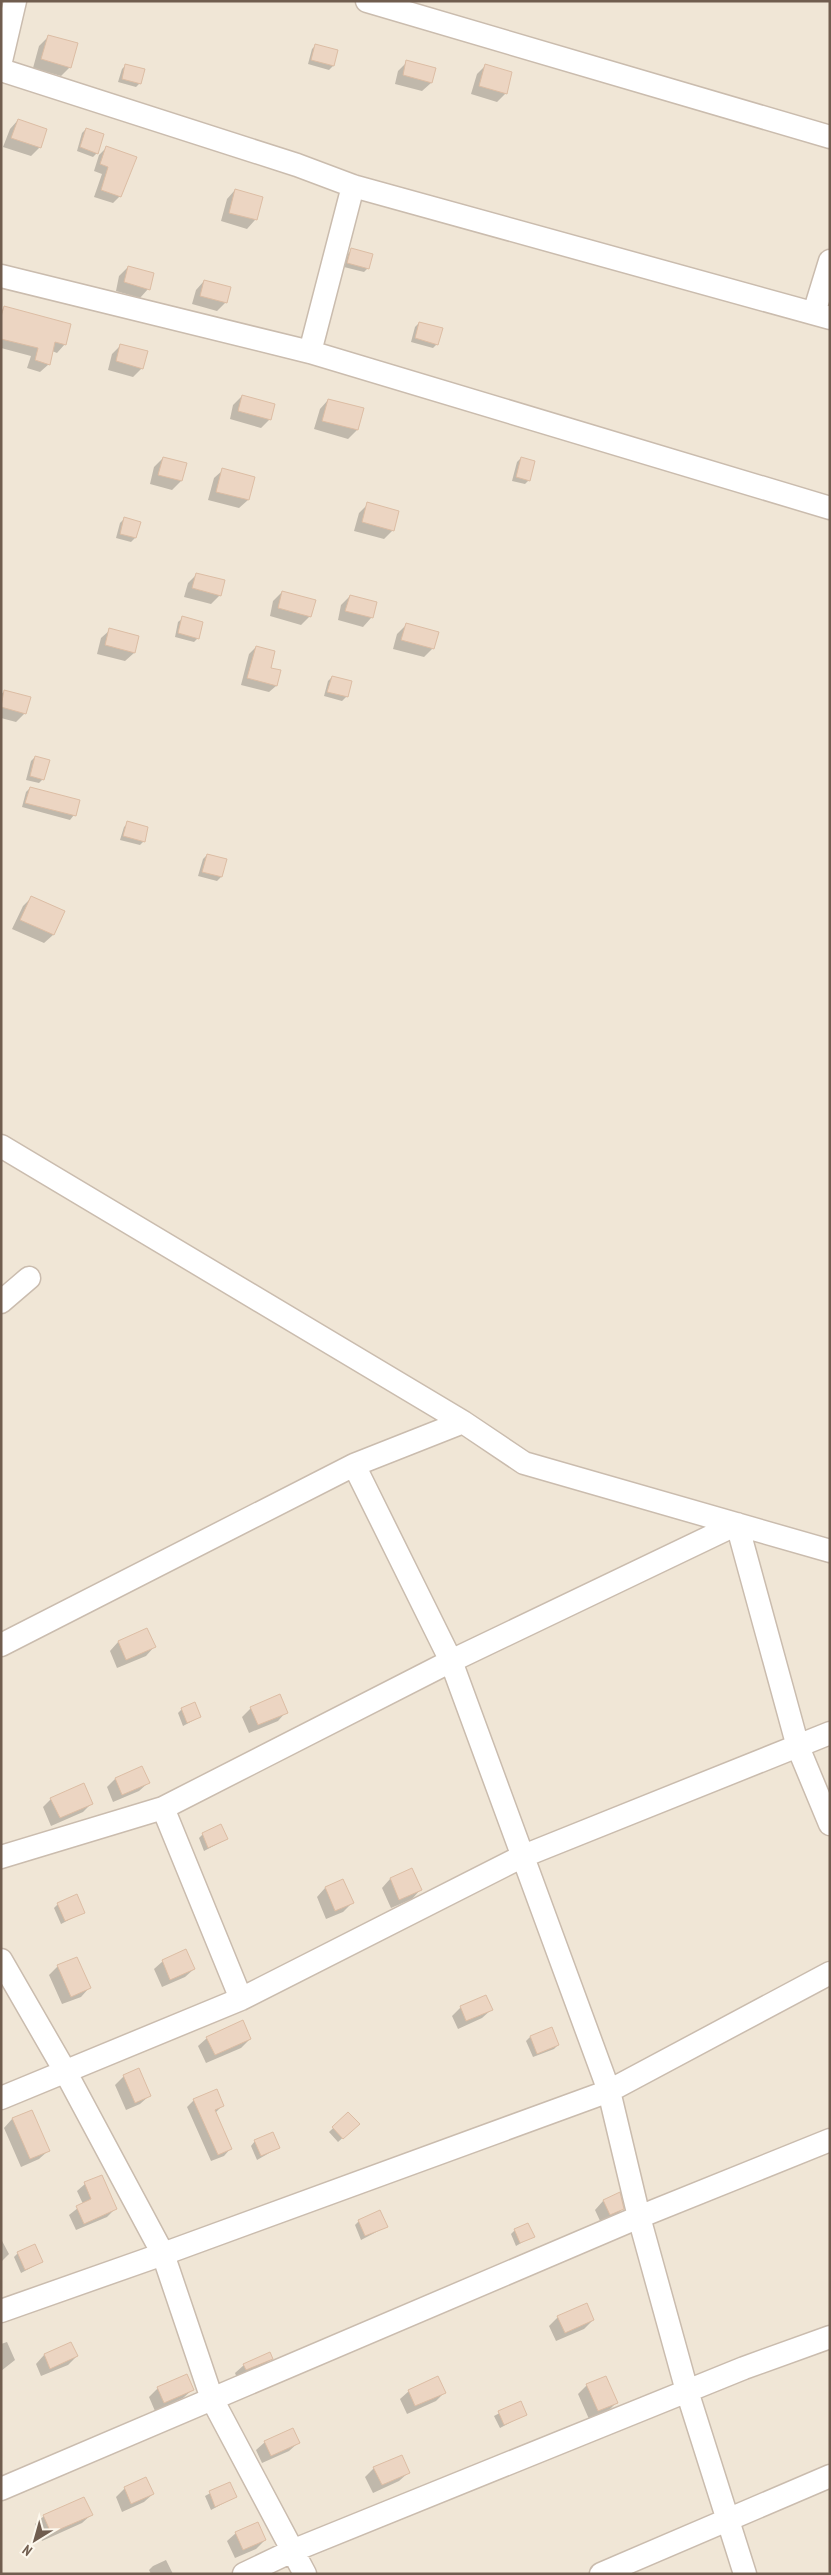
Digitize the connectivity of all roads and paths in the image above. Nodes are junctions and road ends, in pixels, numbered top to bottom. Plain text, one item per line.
1 (15, 1) edge
2 (367, 1) edge
3 (1, 61) edge
4 (1, 70) edge
5 (830, 137) edge
6 (353, 186) junction
7 (830, 261) edge
8 (1, 276) edge
9 (822, 316) edge
10 (310, 352) junction
11 (830, 508) edge
12 (1, 1146) edge
13 (29, 1278) dead end
14 (1, 1302) edge
15 (463, 1422) junction
16 (354, 1465) junction
17 (737, 1524) junction
18 (830, 1551) edge
19 (1, 1645) edge
20 (451, 1661) junction
21 (830, 1733) edge
22 (798, 1747) junction
23 (163, 1808) junction
24 (830, 1824) edge
25 (1, 1857) edge
26 (521, 1857) junction
27 (1, 1960) edge
28 (830, 1973) edge
29 (241, 1999) junction
30 (65, 2071) junction
31 (609, 2091) junction
32 (1, 2098) edge
33 (830, 2140) edge
34 (639, 2217) junction
35 (163, 2254) junction
36 (1, 2311) edge
37 (830, 2337) edge
38 (687, 2391) junction
39 (212, 2399) junction
40 (830, 2476) edge
41 (1, 2489) edge
42 (728, 2519) junction
43 (292, 2551) junction
44 (244, 2574) edge
45 (305, 2574) edge
46 (601, 2574) edge
47 (745, 2574) edge

1 - 3 street
2 - 5 street
4 - 6 street
6 - 9 street
6 - 10 street
7 - 9 street
8 - 10 street
10 - 11 street
12 - 15 street
13 - 14 street
15 - 16 street
15 - 17 street
16 - 19 street
16 - 20 street
17 - 18 street
17 - 20 street
17 - 22 street
20 - 23 street
20 - 26 street
21 - 22 street
22 - 24 street
22 - 26 street
23 - 25 street
23 - 29 street
26 - 29 street
26 - 31 street
27 - 30 street
28 - 31 street
29 - 30 street
30 - 32 street
30 - 35 street
31 - 34 street
31 - 35 street
33 - 34 street
34 - 38 street
34 - 39 street
35 - 36 street
35 - 39 street
37 - 38 street
38 - 42 street
38 - 43 street
39 - 41 street
39 - 43 street
40 - 42 street
42 - 46 street
42 - 47 street
43 - 44 street
43 - 45 street

